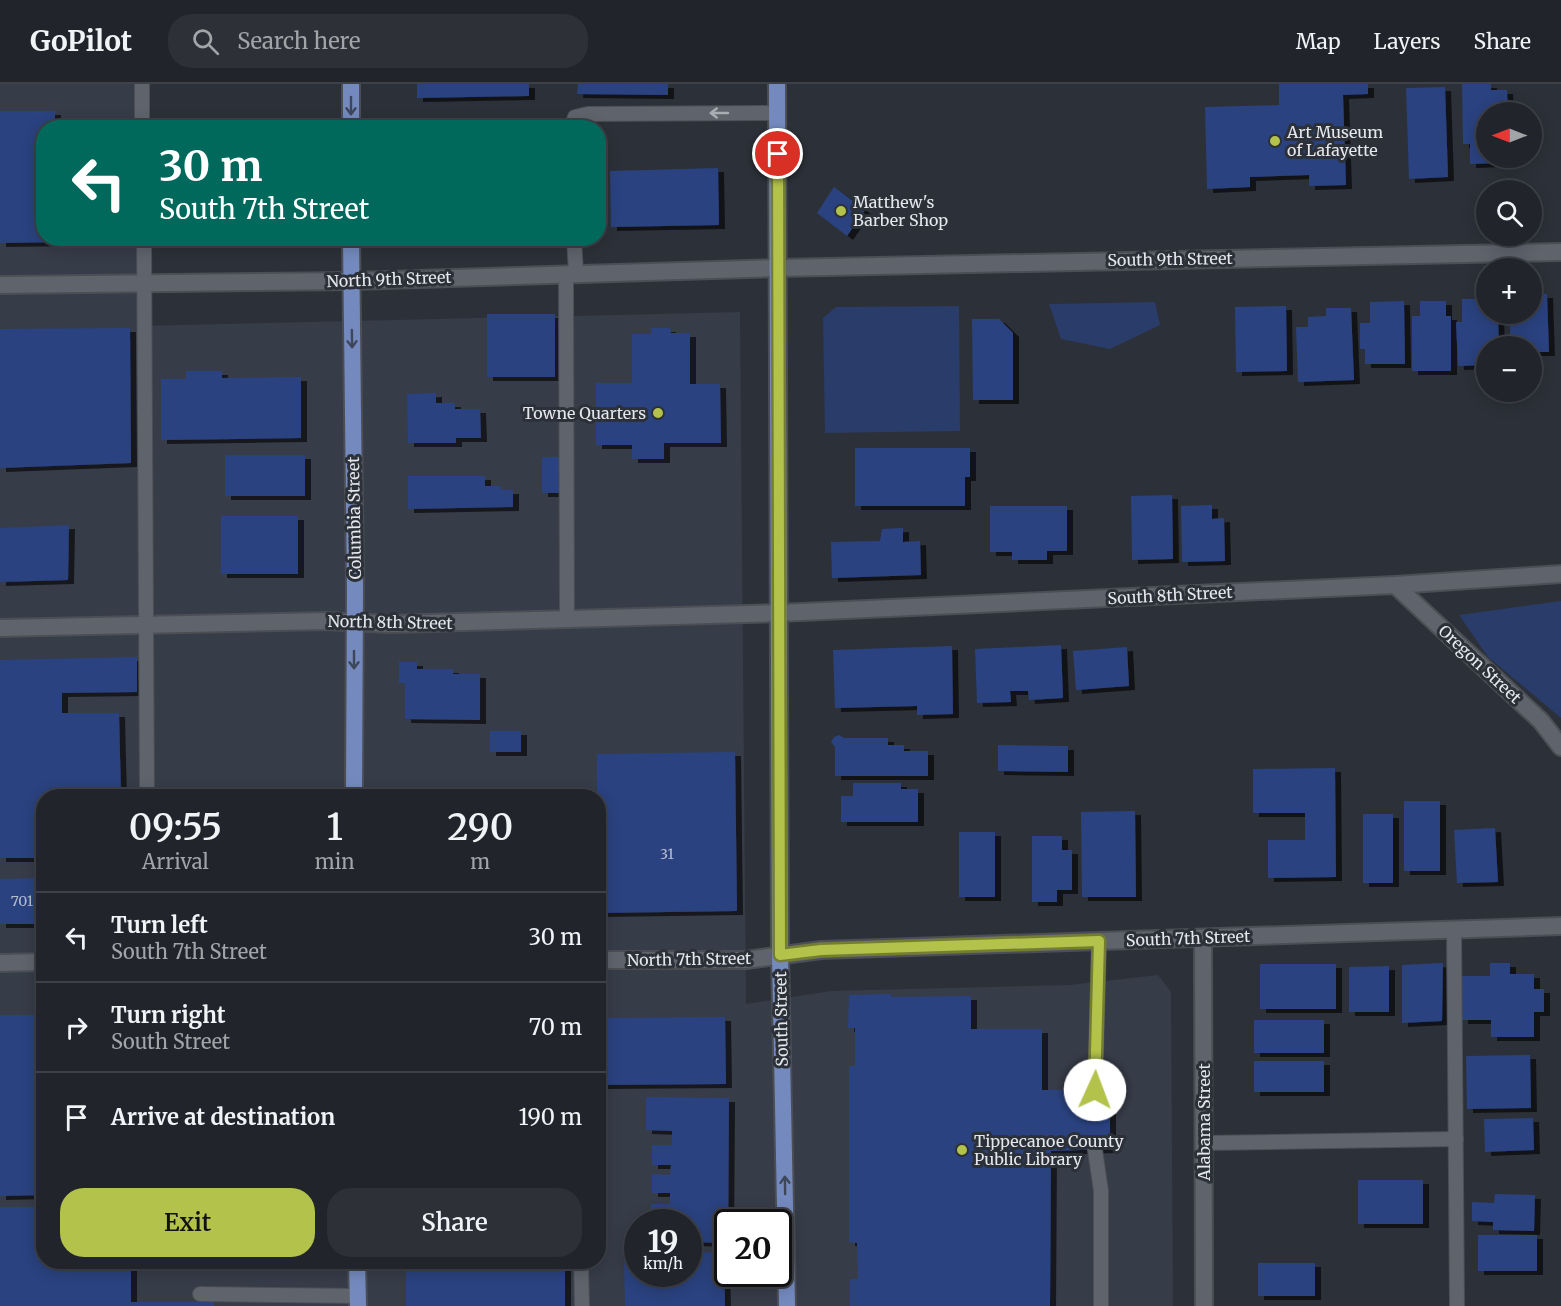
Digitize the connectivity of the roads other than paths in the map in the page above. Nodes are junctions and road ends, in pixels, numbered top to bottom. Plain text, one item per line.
1 (142, 84) edge
2 (351, 84) edge
3 (777, 84) edge
4 (777, 113) junction
5 (142, 120) edge
6 (351, 120) edge
7 (574, 120) edge
8 (144, 246) edge
9 (351, 246) edge
10 (573, 246) edge
11 (1561, 252) edge
12 (778, 267) junction
13 (571, 274) junction
14 (352, 281) junction
15 (145, 283) junction
16 (0, 285) edge
17 (1561, 574) edge
18 (1395, 585) junction
19 (779, 613) junction
20 (567, 619) junction
21 (354, 622) junction
22 (144, 626) junction
23 (0, 627) edge
24 (1561, 747) edge
25 (147, 789) edge
26 (354, 789) edge
27 (1561, 926) edge
28 (1454, 929) junction
29 (1203, 938) junction
30 (1099, 941) junction
31 (780, 955) junction
32 (606, 960) edge
33 (36, 962) edge
34 (0, 963) edge
35 (1095, 1090) dead end
36 (1456, 1140) junction
37 (1204, 1143) junction
38 (1095, 1150) dead end
39 (357, 1269) edge
40 (581, 1269) edge
41 (200, 1294) dead end
42 (358, 1301) edge
43 (582, 1306) edge
44 (787, 1306) edge
45 (1101, 1306) edge
46 (1204, 1306) edge
47 (1457, 1306) edge

1 - 5 lane
2 -> 6 main road
3 - 4 main road, South Street
4 -> 7 lane
4 - 12 main road, South Street
8 - 15 lane
9 - 14 main road, Columbia Street
10 - 13 lane
11 - 12 street, South 9th Street
12 - 13 street, North 9th Street
12 - 19 main road, South Street
13 - 14 street, North 9th Street
13 - 20 lane
14 - 15 street, North 9th Street
14 -> 21 main road, Columbia Street
15 - 16 street, North 9th Street
15 - 22 lane
17 - 18 street, South 8th Street
18 - 19 street, South 8th Street
18 - 24 street, Oregon Street
19 - 20 street, North 8th Street
19 - 31 main road, South Street
20 - 21 street, North 8th Street
21 - 22 street, North 8th Street
21 -> 26 main road, Columbia Street
22 - 23 street, North 8th Street
22 - 25 lane
27 - 28 street, South 7th Street
28 - 29 street, South 7th Street
28 - 36 lane
29 - 30 street, South 7th Street
29 - 37 street, Alabama Street
30 - 31 street, South 7th Street
30 - 35 lane
31 - 32 street, North 7th Street
44 -> 31 main road, South Street
33 - 34 street
36 - 37 lane
36 - 47 lane
37 - 46 street, Alabama Street
38 - 45 lane
39 - 42 main road
40 - 43 lane
41 - 42 lane

